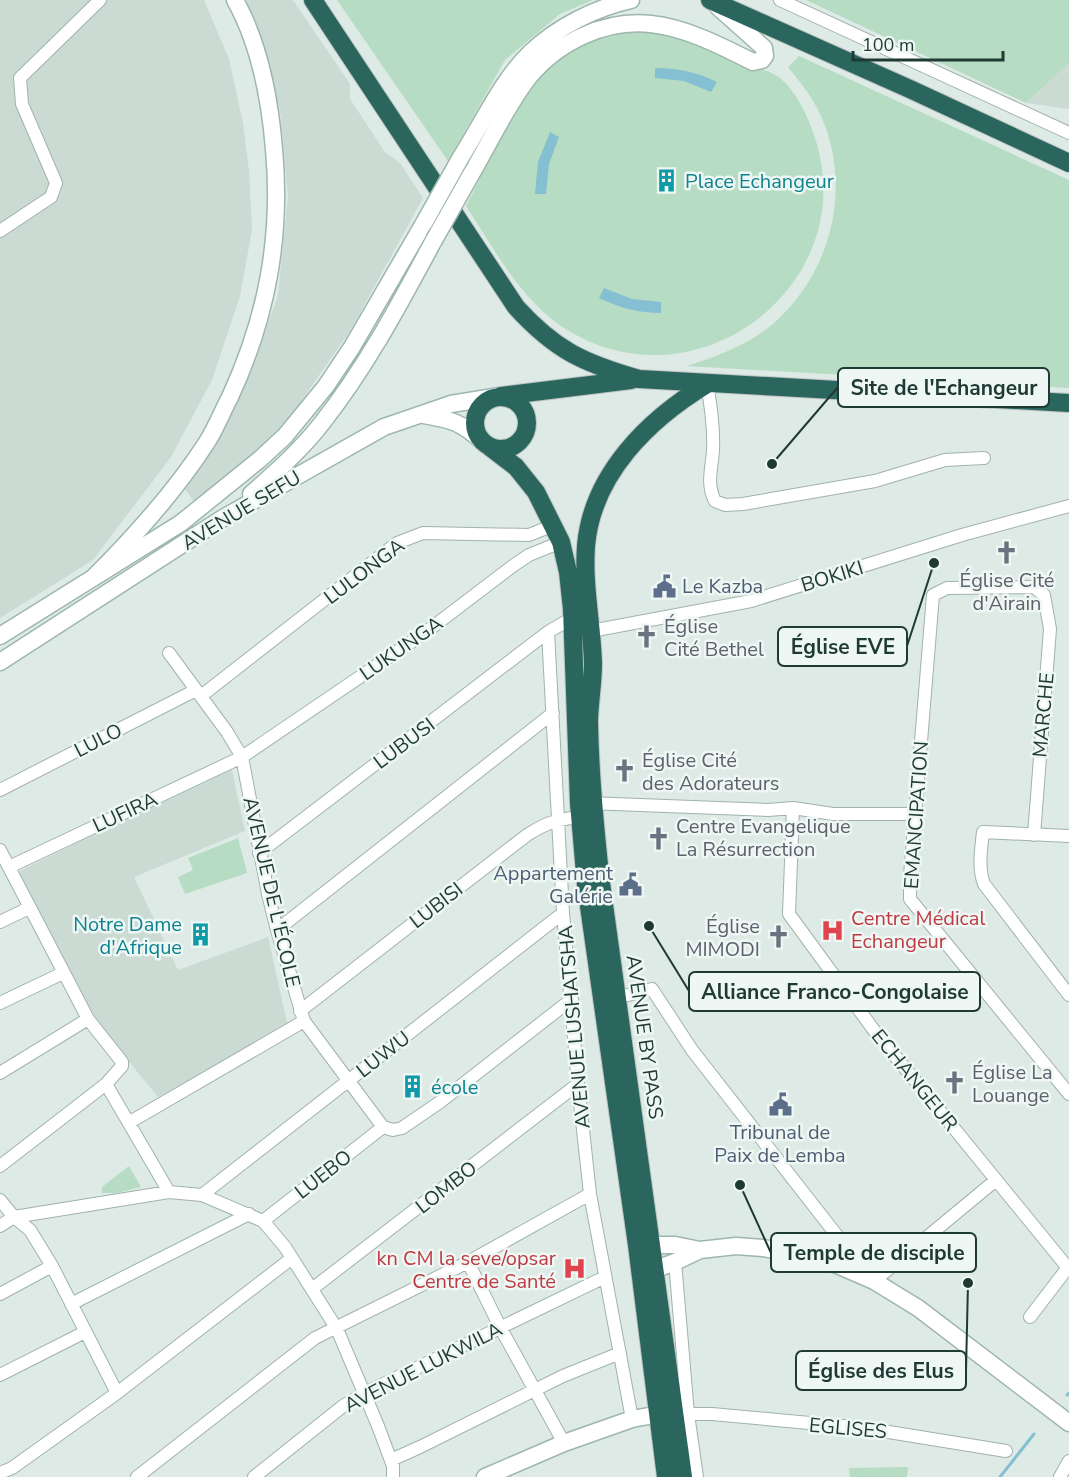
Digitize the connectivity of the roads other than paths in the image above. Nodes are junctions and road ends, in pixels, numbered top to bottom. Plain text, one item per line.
1 (100, 0) edge
2 (235, 0) edge
3 (313, 0) edge
4 (632, 0) edge
5 (709, 0) edge
6 (780, 0) edge
7 (1069, 133) edge
8 (1069, 163) edge
9 (0, 231) edge
10 (579, 357) junction
11 (639, 379) junction
12 (707, 384) junction
13 (567, 387) junction
14 (500, 396) junction
15 (1069, 403) edge
16 (420, 414) junction
17 (487, 444) junction
18 (984, 458) dead end
19 (1069, 506) edge
20 (224, 518) junction
21 (558, 534) junction
22 (93, 578) junction
23 (1044, 595) joint
24 (44, 609) junction
25 (572, 618) junction
26 (55, 627) junction
27 (591, 631) junction
28 (548, 632) junction
29 (0, 636) edge
30 (169, 653) dead end
31 (0, 662) edge
32 (199, 693) junction
33 (553, 713) junction
34 (242, 758) junction
35 (0, 790) edge
36 (584, 808) junction
37 (793, 808) junction
38 (916, 814) junction
39 (559, 819) junction
40 (1034, 835) junction
41 (1069, 836) edge
42 (0, 850) edge
43 (259, 853) junction
44 (9, 867) junction
45 (29, 908) junction
46 (563, 913) junction
47 (0, 922) edge
48 (277, 930) junction
49 (63, 973) junction
50 (1069, 995) edge
51 (616, 998) junction
52 (572, 999) junction
53 (0, 1003) edge
54 (302, 1016) junction
55 (88, 1019) junction
56 (0, 1073) edge
57 (349, 1080) junction
58 (106, 1084) junction
59 (578, 1084) junction
60 (1069, 1094) edge
61 (130, 1122) junction
62 (383, 1127) junction
63 (0, 1166) edge
64 (996, 1180) junction
65 (169, 1192) junction
66 (590, 1194) junction
67 (202, 1195) junction
68 (0, 1200) edge
69 (249, 1214) junction
70 (14, 1218) junction
71 (262, 1221) junction
72 (0, 1226) edge
73 (644, 1244) junction
74 (700, 1250) junction
75 (292, 1258) junction
76 (468, 1262) junction
77 (675, 1262) junction
78 (52, 1266) junction
79 (1068, 1267) edge
80 (647, 1273) junction
81 (856, 1274) junction
82 (605, 1277) junction
83 (874, 1281) junction
84 (312, 1289) junction
85 (0, 1294) edge
86 (71, 1304) junction
87 (1030, 1317) dead end
88 (500, 1327) junction
89 (337, 1329) junction
90 (84, 1332) junction
91 (620, 1353) junction
92 (0, 1375) edge
93 (535, 1390) junction
94 (117, 1393) junction
95 (365, 1393) junction
96 (674, 1413) junction
97 (632, 1419) junction
98 (1069, 1423) edge
99 (564, 1443) junction
100 (1006, 1451) dead end
101 (1069, 1461) edge
102 (392, 1468) edge
103 (0, 1473) edge
104 (137, 1477) edge
105 (254, 1477) edge
106 (402, 1477) edge
107 (485, 1477) edge
108 (666, 1477) edge
109 (684, 1477) edge
110 (698, 1477) edge
111 (1059, 1477) edge

1 - 9 street
2 - 22 main road
3 - 10 highway
4 - 22 main road, bridge
5 - 8 highway
5 - 20 main road, bridge
6 - 7 street
10 - 11 highway
10 - 13 highway
11 - 12 highway
11 - 13 highway
12 - 15 highway
12 - 18 street
12 - 27 highway, AVENUE BY PASS
13 - 14 highway
14 - 16 main road, AVENUE SEFU
14 - 17 highway
14 - 17 highway
16 - 17 main road
16 - 20 main road, AVENUE SEFU
17 - 21 highway, AVENUE BY PASS
19 - 27 street, BOKIKI
20 - 26 main road, AVENUE SEFU
21 - 25 highway, AVENUE BY PASS
21 - 32 street, LULONGA
21 - 34 street, LUKUNGA
22 - 24 main road
23 - 38 street, EMANCIPATION
23 - 40 street, MARCHE
24 - 26 main road
24 - 29 main road
25 - 28 street, LUBUSI
25 - 36 highway, AVENUE BY PASS
26 - 31 main road, AVENUE SEFU
27 - 36 highway, AVENUE BY PASS
28 - 33 street, AVENUE LUSHATSHA
28 - 43 street, LUBUSI
30 - 32 street, AVENUE DE L'ÉCOLE
32 - 34 street, AVENUE DE L'ÉCOLE
32 - 35 street, LULO
33 - 39 street, AVENUE LUSHATSHA
33 - 48 street
34 - 43 street, AVENUE DE L'ÉCOLE
34 - 44 street, LUFIRA
36 - 37 street
36 - 39 street, LUBISI
36 - 51 highway, AVENUE BY PASS
36 - 73 highway, AVENUE BY PASS
37 - 38 street
37 - 64 street, ECHANGEUR
38 - 60 street, EMANCIPATION
39 - 46 street, AVENUE LUSHATSHA
39 - 54 street, LUBISI
40 - 41 street
40 - 50 street
42 - 44 street
43 - 48 street, AVENUE DE L'ÉCOLE
44 - 45 street
45 - 47 street
45 - 49 street
46 - 52 street, AVENUE LUSHATSHA
46 - 57 street, LUWU
48 - 54 street, AVENUE DE L'ÉCOLE
49 - 53 street
49 - 55 street
51 - 73 highway, AVENUE BY PASS
51 - 81 street
52 - 59 street, AVENUE LUSHATSHA
52 - 62 street
54 - 57 street, AVENUE DE L'ÉCOLE
54 - 61 street, LUBISI
55 - 56 street
55 - 58 street
57 - 62 street, AVENUE DE L'ÉCOLE
57 - 67 street, LUWU
58 - 61 street
58 - 63 street
59 - 66 street, AVENUE LUSHATSHA
59 - 84 street, LOMBO
61 - 65 street
62 - 71 street, LUEBO
64 - 79 street, ECHANGEUR
64 - 83 street
65 - 67 street
65 - 70 street
66 - 76 street
66 - 82 street, AVENUE LUSHATSHA
67 - 69 street
68 - 70 street
69 - 71 street
69 - 86 street
70 - 72 street
70 - 78 street
71 - 75 street
73 - 74 main road
73 - 80 highway, AVENUE BY PASS
74 - 77 main road
74 - 81 main road
75 - 84 street
75 - 94 street
76 - 88 street
76 - 89 street
77 - 80 main road
77 - 96 street
78 - 85 street
78 - 86 street
79 - 87 street
80 - 96 highway, AVENUE BY PASS
81 - 83 main road
82 - 88 street, AVENUE LUKWILA
82 - 91 street, AVENUE LUSHATSHA
83 - 98 main road
84 - 89 street
86 - 90 street
88 - 93 street
88 - 95 street, AVENUE LUKWILA
89 - 95 street
89 - 104 street
90 - 92 street
90 - 94 street
91 - 93 street
91 - 97 street, AVENUE LUSHATSHA
93 - 99 street
93 - 102 street
94 - 103 street
95 - 102 street
95 - 105 street, AVENUE LUKWILA
96 - 97 main road
96 - 100 street, EGLISES
96 - 108 highway, AVENUE BY PASS
96 - 109 highway, AVENUE BY PASS
96 - 110 street
97 - 99 main road
99 - 107 main road
101 - 111 street
102 - 106 street

